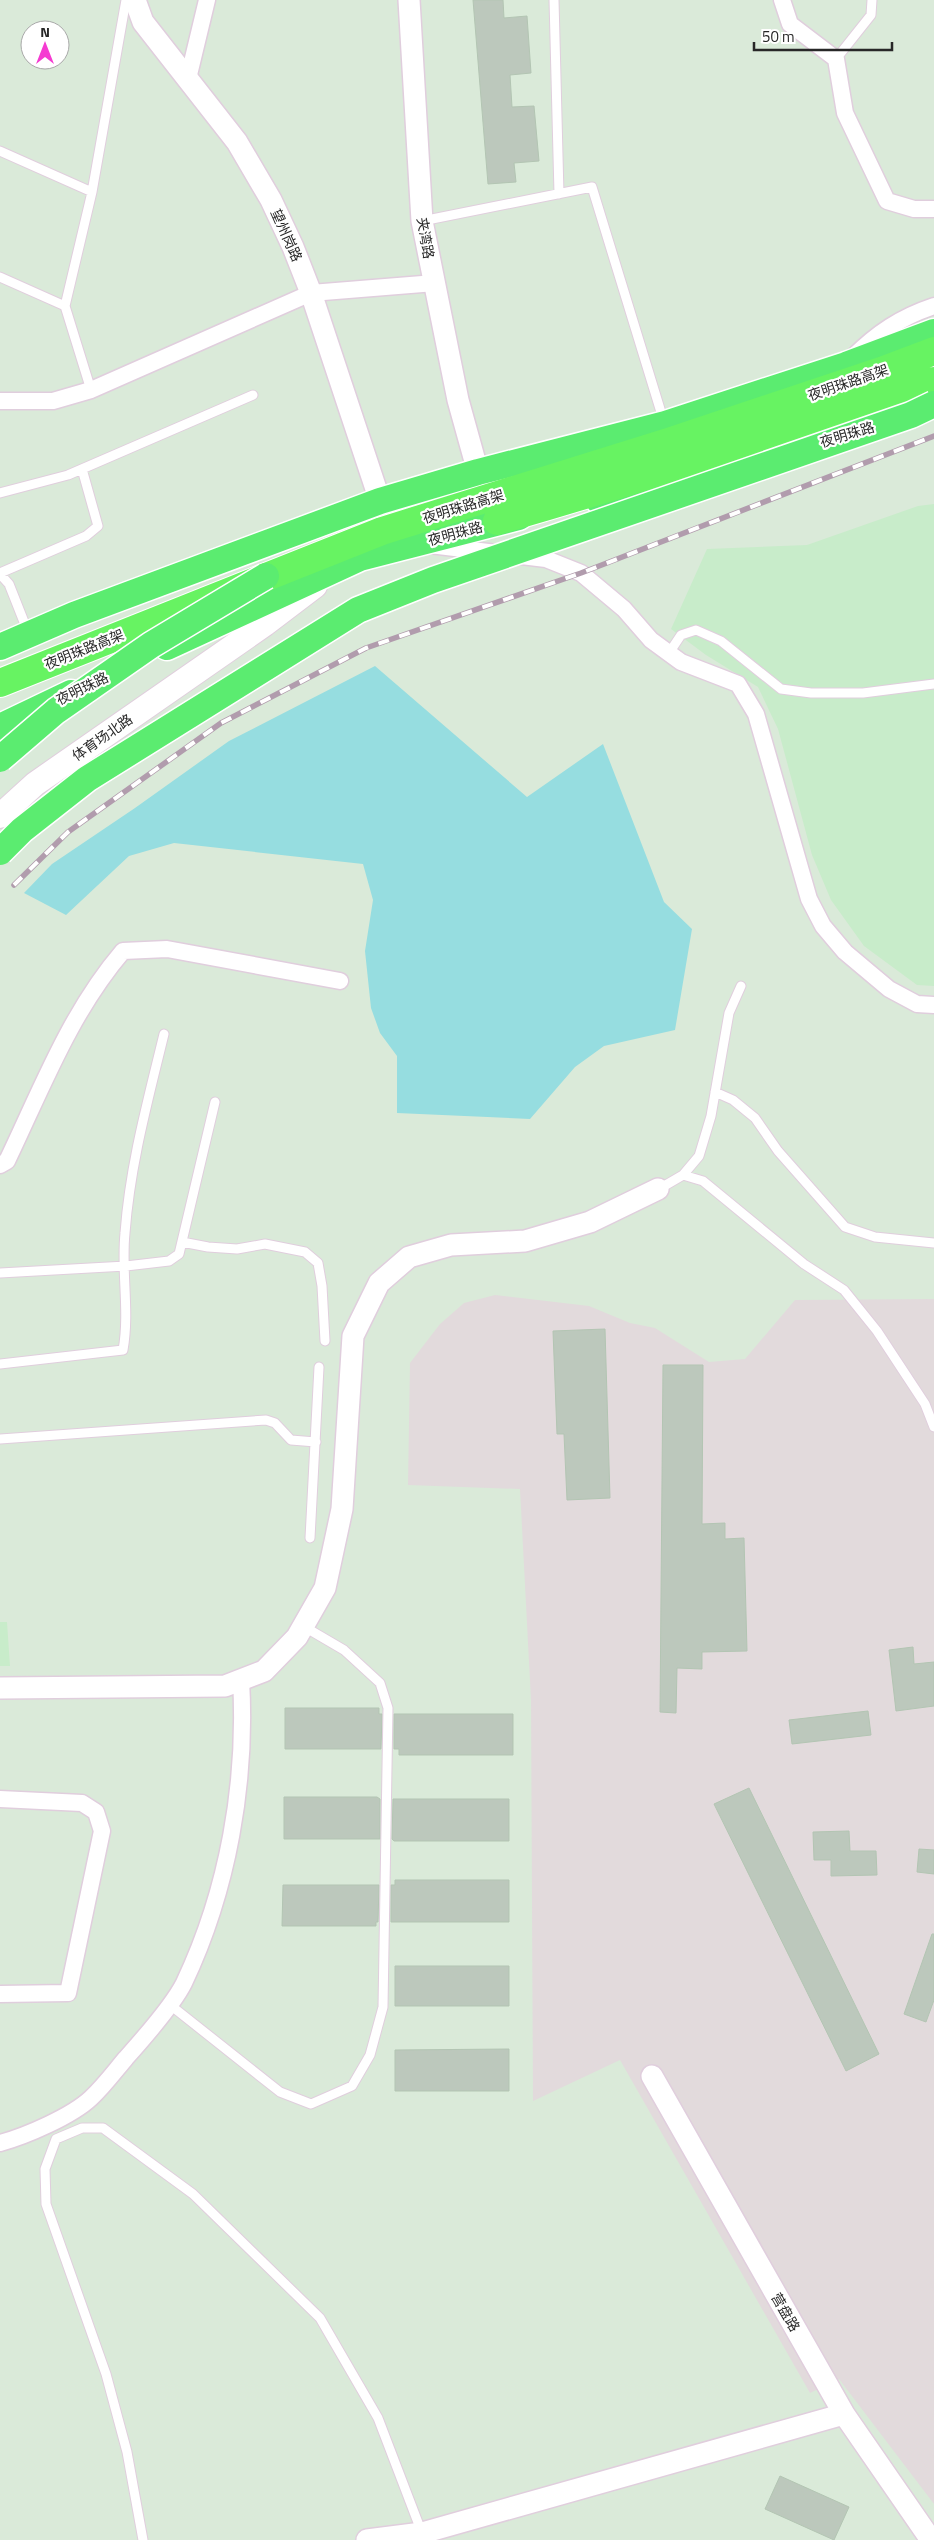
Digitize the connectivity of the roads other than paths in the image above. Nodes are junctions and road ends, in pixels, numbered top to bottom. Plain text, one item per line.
1 (126, 0) edge
2 (135, 0) edge
3 (207, 0) edge
4 (409, 0) edge
5 (554, 0) edge
6 (782, 0) edge
7 (872, 0) edge
8 (836, 59) junction
9 (188, 79) junction
10 (0, 151) edge
11 (92, 192) junction
12 (559, 194) junction
13 (934, 209) edge
14 (422, 221) junction
15 (0, 276) edge
16 (435, 284) junction
17 (311, 293) junction
18 (65, 306) junction
19 (934, 306) edge
20 (934, 332) edge
21 (934, 351) edge
22 (846, 365) junction
23 (934, 381) edge
24 (91, 390) junction
25 (254, 395) dead end
26 (0, 400) edge
27 (934, 406) edge
28 (665, 424) junction
29 (82, 469) junction
30 (478, 472) junction
31 (0, 494) edge
32 (380, 501) junction
33 (496, 521) junction
34 (416, 543) junction
35 (336, 570) junction
36 (0, 574) edge
37 (266, 576) junction
38 (206, 628) junction
39 (29, 635) junction
40 (0, 647) edge
41 (670, 653) junction
42 (205, 661) junction
43 (0, 683) edge
44 (934, 684) edge
45 (0, 727) edge
46 (0, 759) edge
47 (0, 807) edge
48 (0, 816) edge
49 (0, 852) edge
50 (340, 981) dead end
51 (741, 986) dead end
52 (934, 1006) edge
53 (164, 1034) dead end
54 (715, 1092) junction
55 (215, 1102) dead end
56 (0, 1165) edge
57 (683, 1175) junction
58 (658, 1189) joint
59 (182, 1242) junction
60 (934, 1243) edge
61 (126, 1266) junction
62 (0, 1273) edge
63 (325, 1341) dead end
64 (0, 1364) edge
65 (319, 1367) dead end
66 (934, 1426) edge
67 (0, 1439) edge
68 (316, 1442) junction
69 (310, 1538) dead end
70 (303, 1626) junction
71 (241, 1680) junction
72 (0, 1688) edge
73 (0, 1799) edge
74 (0, 1994) edge
75 (168, 2004) junction
76 (652, 2076) dead end
77 (0, 2143) edge
78 (844, 2414) junction
79 (424, 2537) edge
80 (143, 2540) edge
81 (367, 2540) edge
82 (931, 2540) edge

1 - 11 lane
2 - 9 street, 望州岗路
3 - 9 street
4 - 14 street, 夹湾路
5 - 12 lane
6 - 8 street
7 - 8 lane
8 - 13 street
9 - 17 street, 望州岗路
10 - 11 lane
11 - 18 lane
12 - 14 lane
12 - 28 lane
14 - 16 street, 夹湾路
15 - 18 lane
16 - 17 street
16 - 30 street, 夹湾路
17 - 24 street
17 - 32 street, 望州岗路
18 - 24 lane
19 - 22 street
20 - 22 main road
21 - 37 highway, 夜明珠路高架
22 - 28 main road
23 - 33 highway, 夜明珠路高架
24 - 26 street
25 - 29 lane
27 - 33 main road, 夜明珠路
27 - 49 main road, bridge
28 - 30 main road
29 - 31 lane
29 - 36 lane
30 - 32 main road
32 - 39 main road
33 - 34 main road, 夜明珠路
34 - 35 main road, 夜明珠路
34 - 41 street
35 - 38 main road, 夜明珠路
35 - 42 main road
36 - 39 lane
37 - 43 highway, 夜明珠路高架, bridge
37 - 46 main road, bridge
38 - 42 main road
38 - 45 main road, 夜明珠路
39 - 40 main road
41 - 44 lane
41 - 52 street
42 - 47 main road, 体育场北路
42 - 48 main road, 体育场北路
50 - 56 street
51 - 54 lane
53 - 61 lane
54 - 57 lane
54 - 60 lane
55 - 59 lane
57 - 58 lane
57 - 66 lane
58 - 70 street
59 - 61 lane
59 - 63 lane
61 - 62 lane
61 - 64 lane
65 - 68 lane
67 - 68 lane
68 - 69 lane
70 - 71 street
70 - 75 lane
71 - 72 street
71 - 75 street
73 - 74 street
75 - 77 street
76 - 78 street, 营盘路
78 - 79 street
78 - 82 street, 营盘路
79 - 80 lane
79 - 81 street

